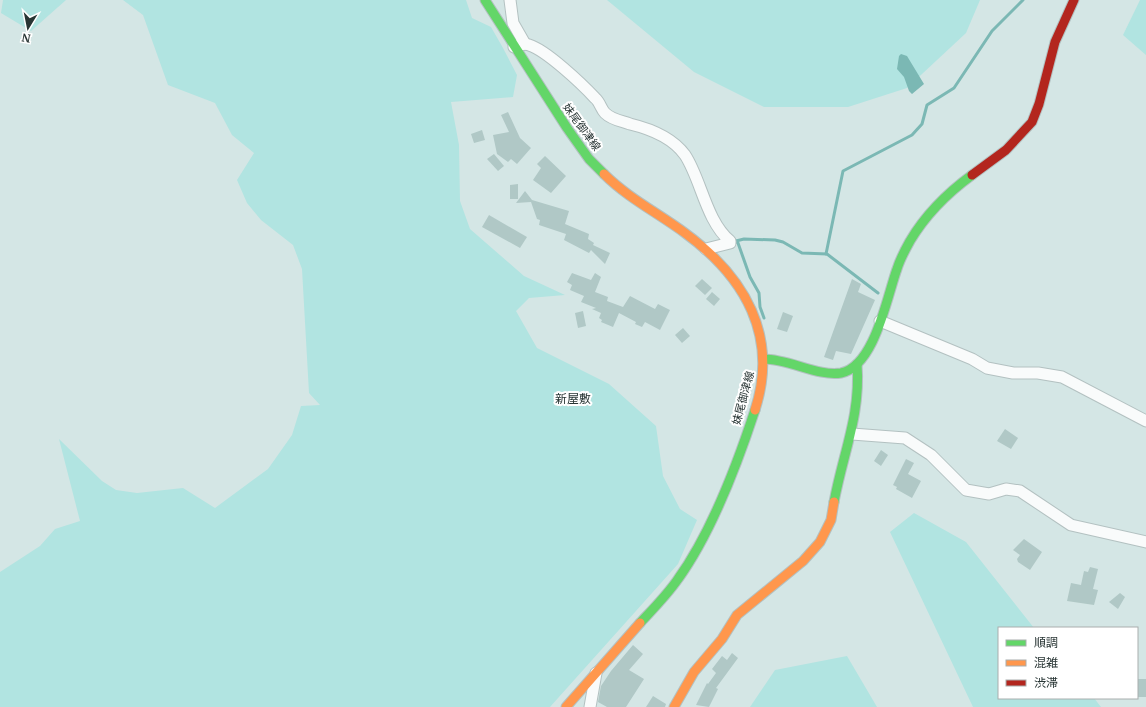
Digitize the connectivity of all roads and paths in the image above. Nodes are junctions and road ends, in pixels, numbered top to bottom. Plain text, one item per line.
1 (485, 0) edge
2 (510, 0) edge
3 (1074, 0) edge
4 (520, 45) junction
5 (706, 249) junction
6 (880, 321) junction
7 (764, 359) junction
8 (857, 364) junction
9 (1146, 421) edge
10 (852, 434) junction
11 (1146, 542) edge
12 (597, 671) junction
13 (566, 707) edge
14 (590, 707) edge
15 (674, 707) edge

1 - 4 street, 妹尾御津線
2 - 4 street
3 - 6 street
4 - 5 street, 妹尾御津線
4 - 5 street
5 - 7 street, 妹尾御津線
6 - 8 street
6 - 9 street
7 - 8 street
7 - 12 street, 妹尾御津線
8 - 10 street
10 - 11 street
10 - 15 street
12 - 13 street, 妹尾御津線
12 - 14 street

